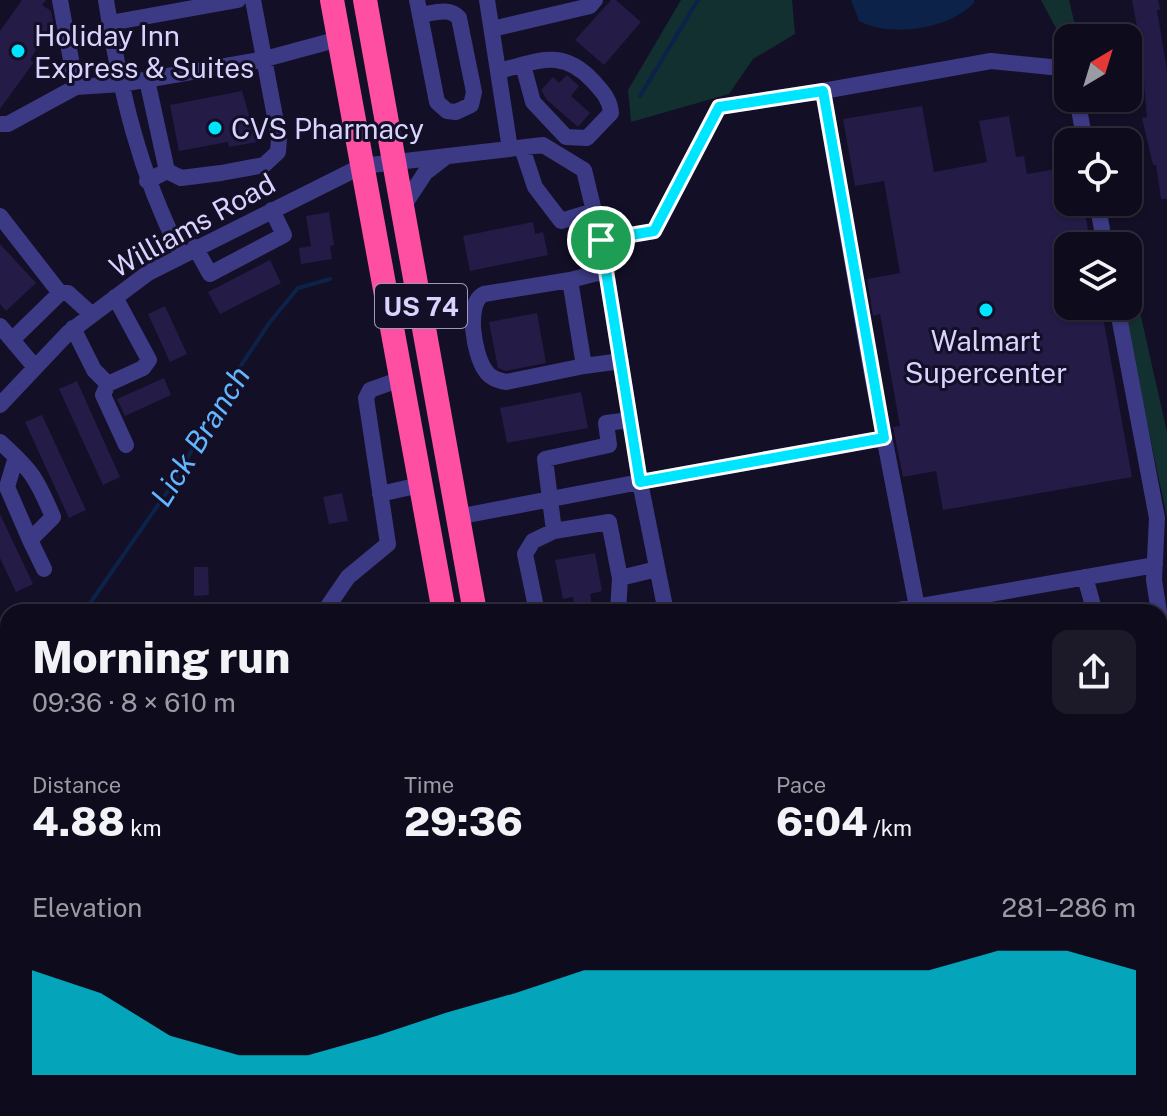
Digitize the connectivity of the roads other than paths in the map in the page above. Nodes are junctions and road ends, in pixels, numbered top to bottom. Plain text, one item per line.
1 (60, 0) edge
2 (106, 0) edge
3 (238, 0) edge
4 (253, 0) edge
5 (332, 0) edge
6 (365, 0) edge
7 (487, 0) edge
8 (595, 0) edge
9 (419, 8) edge
10 (110, 23) junction
11 (492, 29) junction
12 (339, 39) junction
13 (265, 59) junction
14 (523, 65) junction
15 (1054, 67) edge
16 (498, 71) junction
17 (147, 80) junction
18 (121, 84) junction
19 (76, 87) junction
20 (823, 91) junction
21 (0, 124) edge
22 (516, 148) junction
23 (449, 155) junction
24 (396, 160) junction
25 (362, 166) junction
26 (167, 171) junction
27 (147, 181) junction
28 (404, 205) junction
29 (272, 210) junction
30 (594, 211) junction
31 (0, 216) edge
32 (601, 240) junction
33 (188, 250) junction
34 (606, 271) junction
35 (570, 280) junction
36 (60, 293) junction
37 (115, 297) junction
38 (91, 314) junction
39 (1120, 320) edge
40 (0, 326) edge
41 (73, 328) junction
42 (12, 340) junction
43 (621, 361) junction
44 (34, 366) junction
45 (584, 366) junction
46 (401, 379) junction
47 (108, 384) junction
48 (0, 405) edge
49 (630, 420) junction
50 (884, 438) junction
51 (0, 442) edge
52 (126, 445) dead end
53 (16, 457) junction
54 (640, 482) junction
55 (420, 485) junction
56 (380, 494) junction
57 (550, 500) junction
58 (457, 517) junction
59 (554, 531) junction
60 (30, 540) junction
61 (1155, 565) junction
62 (44, 569) dead end
63 (657, 569) junction
64 (1085, 577) junction
65 (620, 578) junction
66 (329, 604) edge
67 (442, 604) edge
68 (473, 604) edge
69 (535, 604) edge
70 (618, 604) edge
71 (664, 604) edge
72 (917, 604) edge
73 (944, 604) edge
74 (1091, 604) edge
75 (1159, 604) edge

1 - 19 street
2 - 10 street
3 - 10 street
4 - 13 street
5 - 12 highway, US 74
6 - 24 highway, US 74
7 - 11 street
8 - 11 street
9 - 9 street
10 - 18 street
11 - 16 street
12 - 13 street
12 - 25 highway, US 74
13 - 17 street
13 - 26 street
14 - 14 street
14 - 16 street
15 - 20 street
16 - 22 street
17 - 18 street
17 - 26 street
18 - 19 street
18 - 27 street
19 - 21 street
20 - 32 street
20 - 50 street
22 - 23 street, Williams Road
22 - 30 street, Williams Road
22 - 30 street
23 - 24 street, Williams Road
23 - 28 street
24 - 25 street, Williams Road
24 - 28 highway, US 74
25 - 29 street, Williams Road
25 - 46 highway, US 74
26 - 27 street
27 - 33 street
28 - 58 highway, US 74
29 - 33 street, Williams Road
29 - 33 street
30 - 32 street, Williams Road
31 - 36 street
32 - 34 street, Williams Road
33 - 37 street, Williams Road
34 - 35 street
34 - 43 street, Williams Road
35 - 45 street
35 - 45 street
36 - 38 street
36 - 42 street
37 - 38 street, Williams Road
37 - 47 street
38 - 41 street, Williams Road
39 - 61 street
40 - 42 street
41 - 44 street, Williams Road
41 - 47 street
42 - 44 street
43 - 45 street
43 - 49 street, Williams Road
44 - 48 street, Williams Road
46 - 55 highway, US 74
46 - 56 street
47 - 52 street
49 - 54 street, Williams Road
49 - 57 street
50 - 54 street
50 - 72 street
51 - 53 street
53 - 60 street
53 - 60 street
54 - 57 street
54 - 63 street, Williams Road
55 - 56 street
55 - 67 highway, US 74
56 - 66 street
57 - 58 street
57 - 59 street
58 - 68 highway, US 74
59 - 65 street
59 - 69 street
60 - 62 street
61 - 64 street
61 - 75 street
63 - 65 street
63 - 71 street, Williams Road
64 - 73 street
64 - 74 street
65 - 70 street

